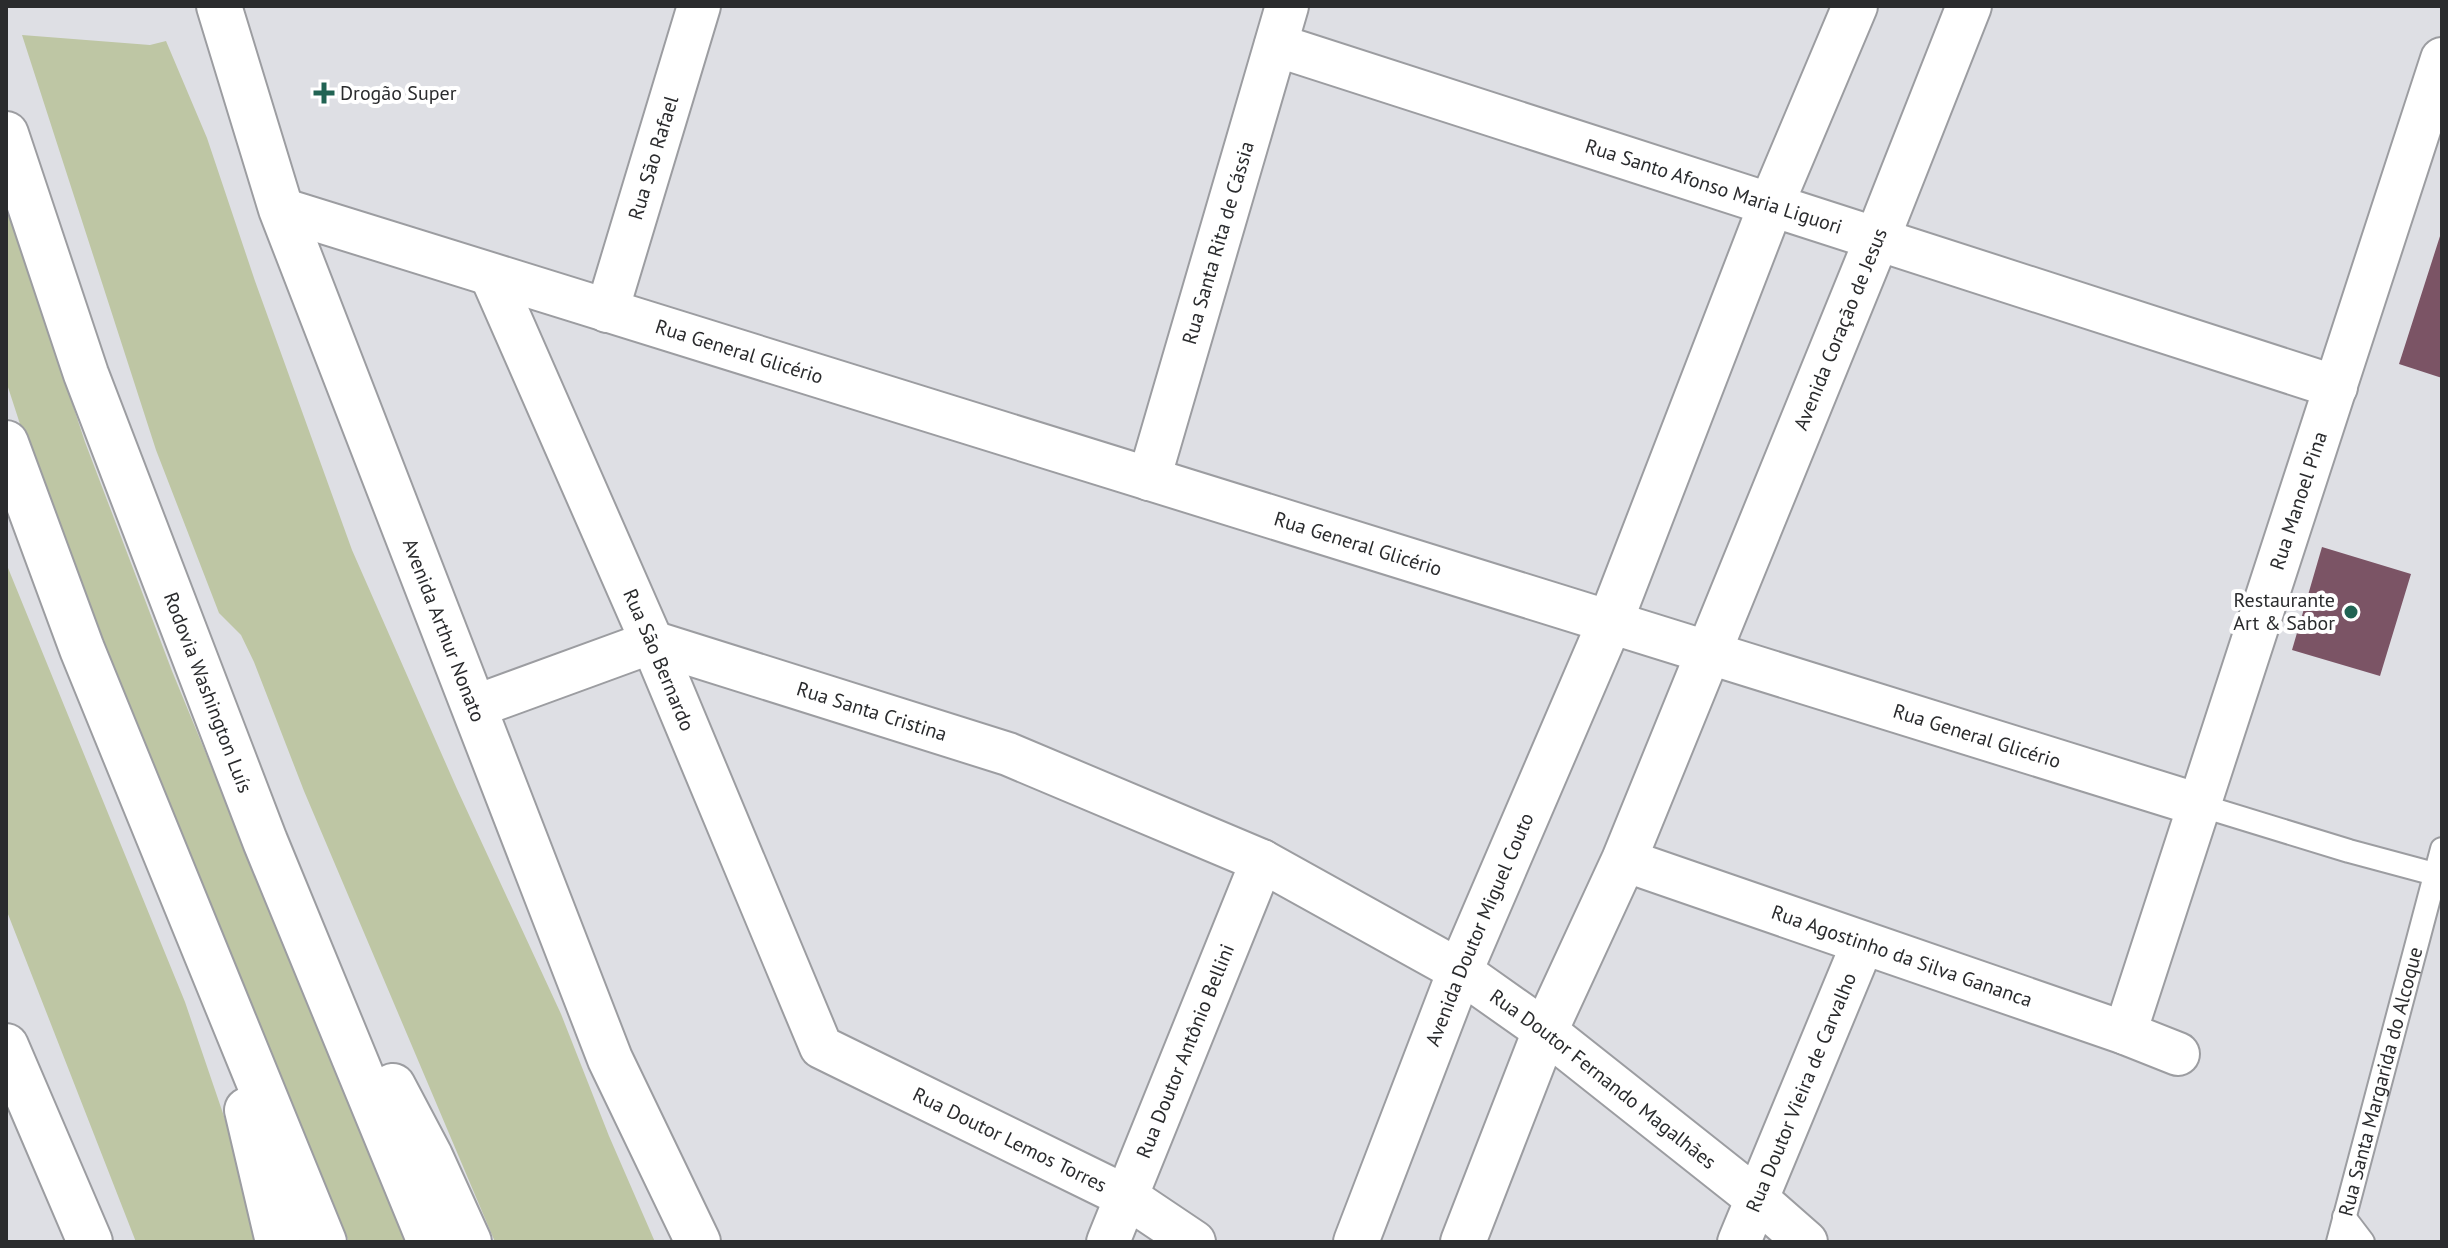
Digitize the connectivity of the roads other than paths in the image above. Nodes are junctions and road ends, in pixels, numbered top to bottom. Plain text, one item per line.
1 (219, 6) edge
2 (699, 6) edge
3 (1855, 6) edge
4 (1969, 6) edge
5 (1282, 25) edge
6 (2442, 59) edge
7 (6, 134) edge
8 (1771, 205) junction
9 (281, 209) junction
10 (1877, 239) junction
11 (491, 275) junction
12 (607, 311) junction
13 (2336, 387) junction
14 (6, 443) edge
15 (1149, 479) junction
16 (1610, 622) junction
17 (652, 642) junction
18 (82, 649) junction
19 (1707, 652) junction
20 (474, 707) junction
21 (2199, 805) junction
22 (265, 841) junction
23 (2442, 849) edge
24 (1624, 860) junction
25 (1262, 861) junction
26 (2438, 875) edge
27 (1863, 943) junction
28 (1460, 971) junction
29 (1545, 1031) junction
30 (2125, 1033) junction
31 (6, 1046) edge
32 (821, 1047) joint
33 (2178, 1054) dead end
34 (1127, 1197) junction
35 (1757, 1199) junction
36 (2344, 1217) junction
37 (90, 1242) edge
38 (278, 1242) edge
39 (324, 1242) edge
40 (430, 1242) edge
41 (469, 1242) edge
42 (698, 1242) edge
43 (1108, 1242) edge
44 (1194, 1242) edge
45 (1356, 1242) edge
46 (1463, 1242) edge
47 (1739, 1242) edge
48 (1806, 1242) edge
49 (2338, 1242) edge
50 (2363, 1242) edge

1 - 9 main road, Avenida Arthur Nonato
2 - 12 street, Rua São Rafael
3 - 8 main road
4 - 10 main road, Avenida Coração de Jesus
5 - 8 street, Rua Santo Afonso Maria Liguori
5 - 15 street, Rua Santa Rita de Cássia
6 - 13 street, Rua Manoel Pina
7 - 22 main road, Rodovia Washington Luís
8 - 10 street, Rua Santo Afonso Maria Liguori
8 - 16 main road
9 - 11 street, Rua General Glicério
9 - 20 main road, Avenida Arthur Nonato
10 - 13 street, Rua Santo Afonso Maria Liguori
10 - 19 main road, Avenida Coração de Jesus
11 - 12 street, Rua General Glicério
11 - 17 street, Rua São Bernardo
12 - 15 street, Rua General Glicério
13 - 21 street, Rua Manoel Pina
14 - 18 main road
15 - 16 street, Rua General Glicério
16 - 19 street, Rua General Glicério
16 - 28 main road, Avenida Doutor Miguel Couto
17 - 20 street
17 - 25 street, Rua Santa Cristina
17 - 32 street, Rua São Bernardo
18 - 38 main road
18 - 39 main road
19 - 21 street, Rua General Glicério
19 - 24 main road
20 - 42 main road, Avenida Arthur Nonato
21 - 26 lane, Rua General Glicério
21 - 30 street, Rua Manoel Pina
22 - 40 main road, Rodovia Washington Luís
22 - 41 main road
23 - 26 lane, Rua Santa Margarida do Alcoque
24 - 27 street, Rua Agostinho da Silva Gananca
24 - 29 main road
25 - 28 street, Rua Doutor Fernando Magalhães
25 - 34 street, Rua Doutor Antônio Bellini
26 - 36 lane, Rua Santa Margarida do Alcoque
27 - 30 street, Rua Agostinho da Silva Gananca
27 - 35 street, Rua Doutor Vieira de Carvalho
28 - 29 street, Rua Doutor Fernando Magalhães
28 - 45 main road, Avenida Doutor Miguel Couto
29 - 35 street, Rua Doutor Fernando Magalhães
29 - 46 main road
30 - 33 street, Rua Agostinho da Silva Gananca
31 - 37 main road
32 - 34 street, Rua Doutor Lemos Torres
34 - 43 street, Rua Doutor Antônio Bellini
34 - 44 street, Rua Doutor Lemos Torres
35 - 47 street, Rua Doutor Vieira de Carvalho
35 - 48 street, Rua Doutor Fernando Magalhães
36 - 49 lane, Rua Santa Margarida do Alcoque
36 - 50 lane

